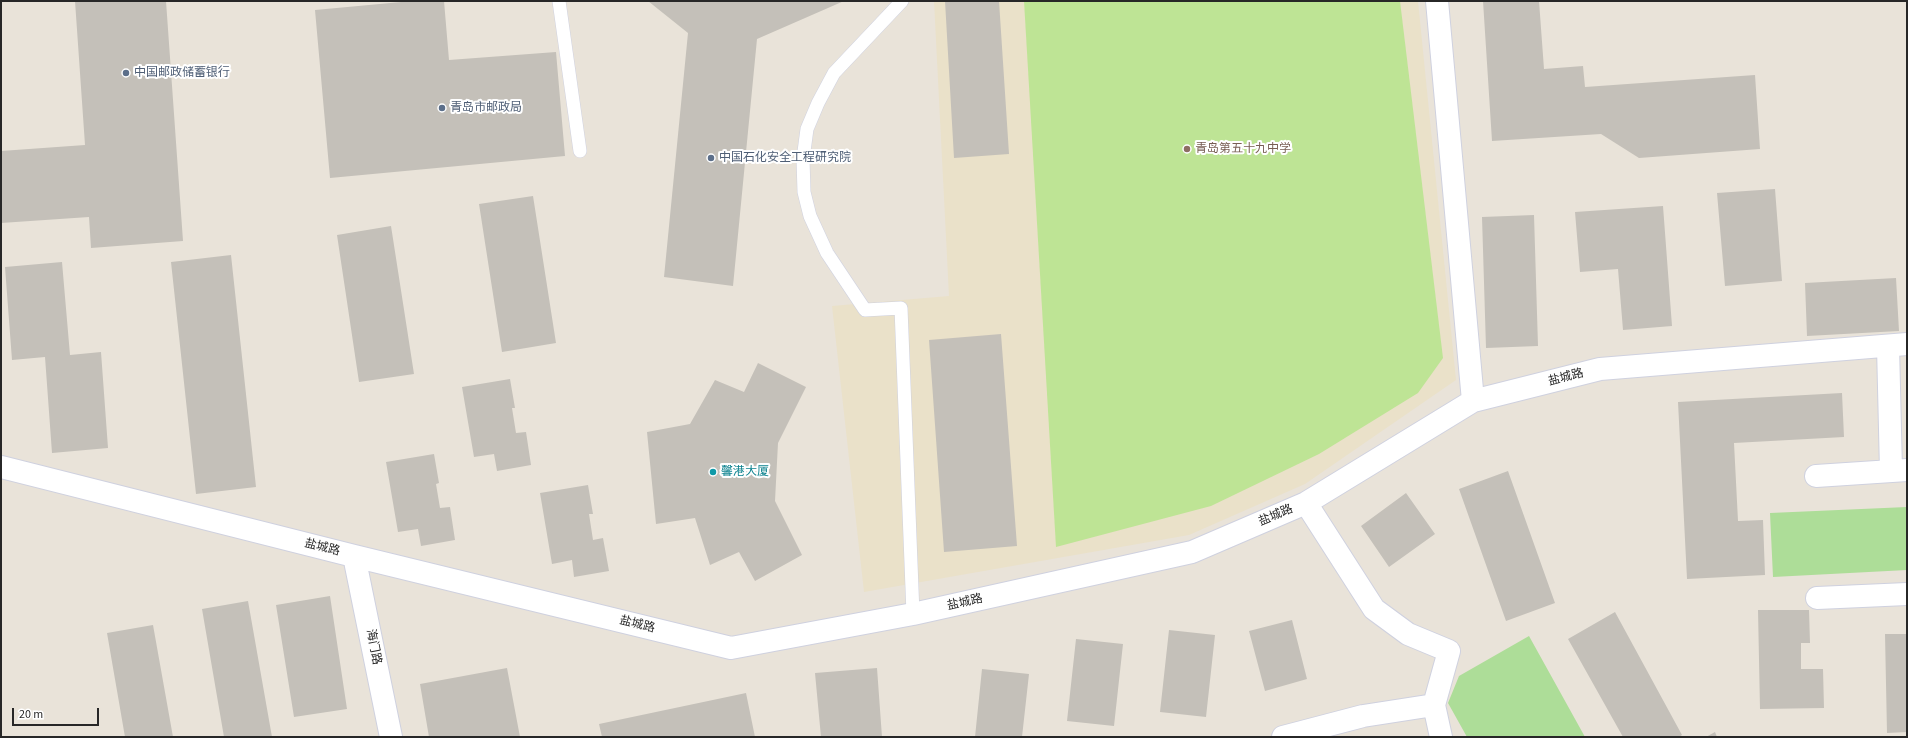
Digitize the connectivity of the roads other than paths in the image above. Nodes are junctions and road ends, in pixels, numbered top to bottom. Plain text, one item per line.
1 (559, 1) edge
2 (902, 1) edge
3 (1437, 1) edge
4 (580, 151) dead end
5 (1898, 345) edge
6 (1473, 401) junction
7 (1, 466) edge
8 (1899, 470) edge
9 (1816, 476) dead end
10 (1306, 503) junction
11 (354, 556) junction
12 (1907, 594) edge
13 (1817, 598) dead end
14 (913, 614) junction
15 (1434, 705) junction
16 (1289, 736) edge
17 (391, 737) edge
18 (1441, 737) edge

1 - 4 lane
2 - 14 lane
3 - 6 street
5 - 6 street, 盐城路
5 - 8 street
6 - 10 street, 盐城路
7 - 11 street, 盐城路
8 - 9 street
10 - 14 street, 盐城路
10 - 15 street
11 - 14 street, 盐城路
11 - 17 street, 海门路
12 - 13 street
15 - 16 street
15 - 18 street

